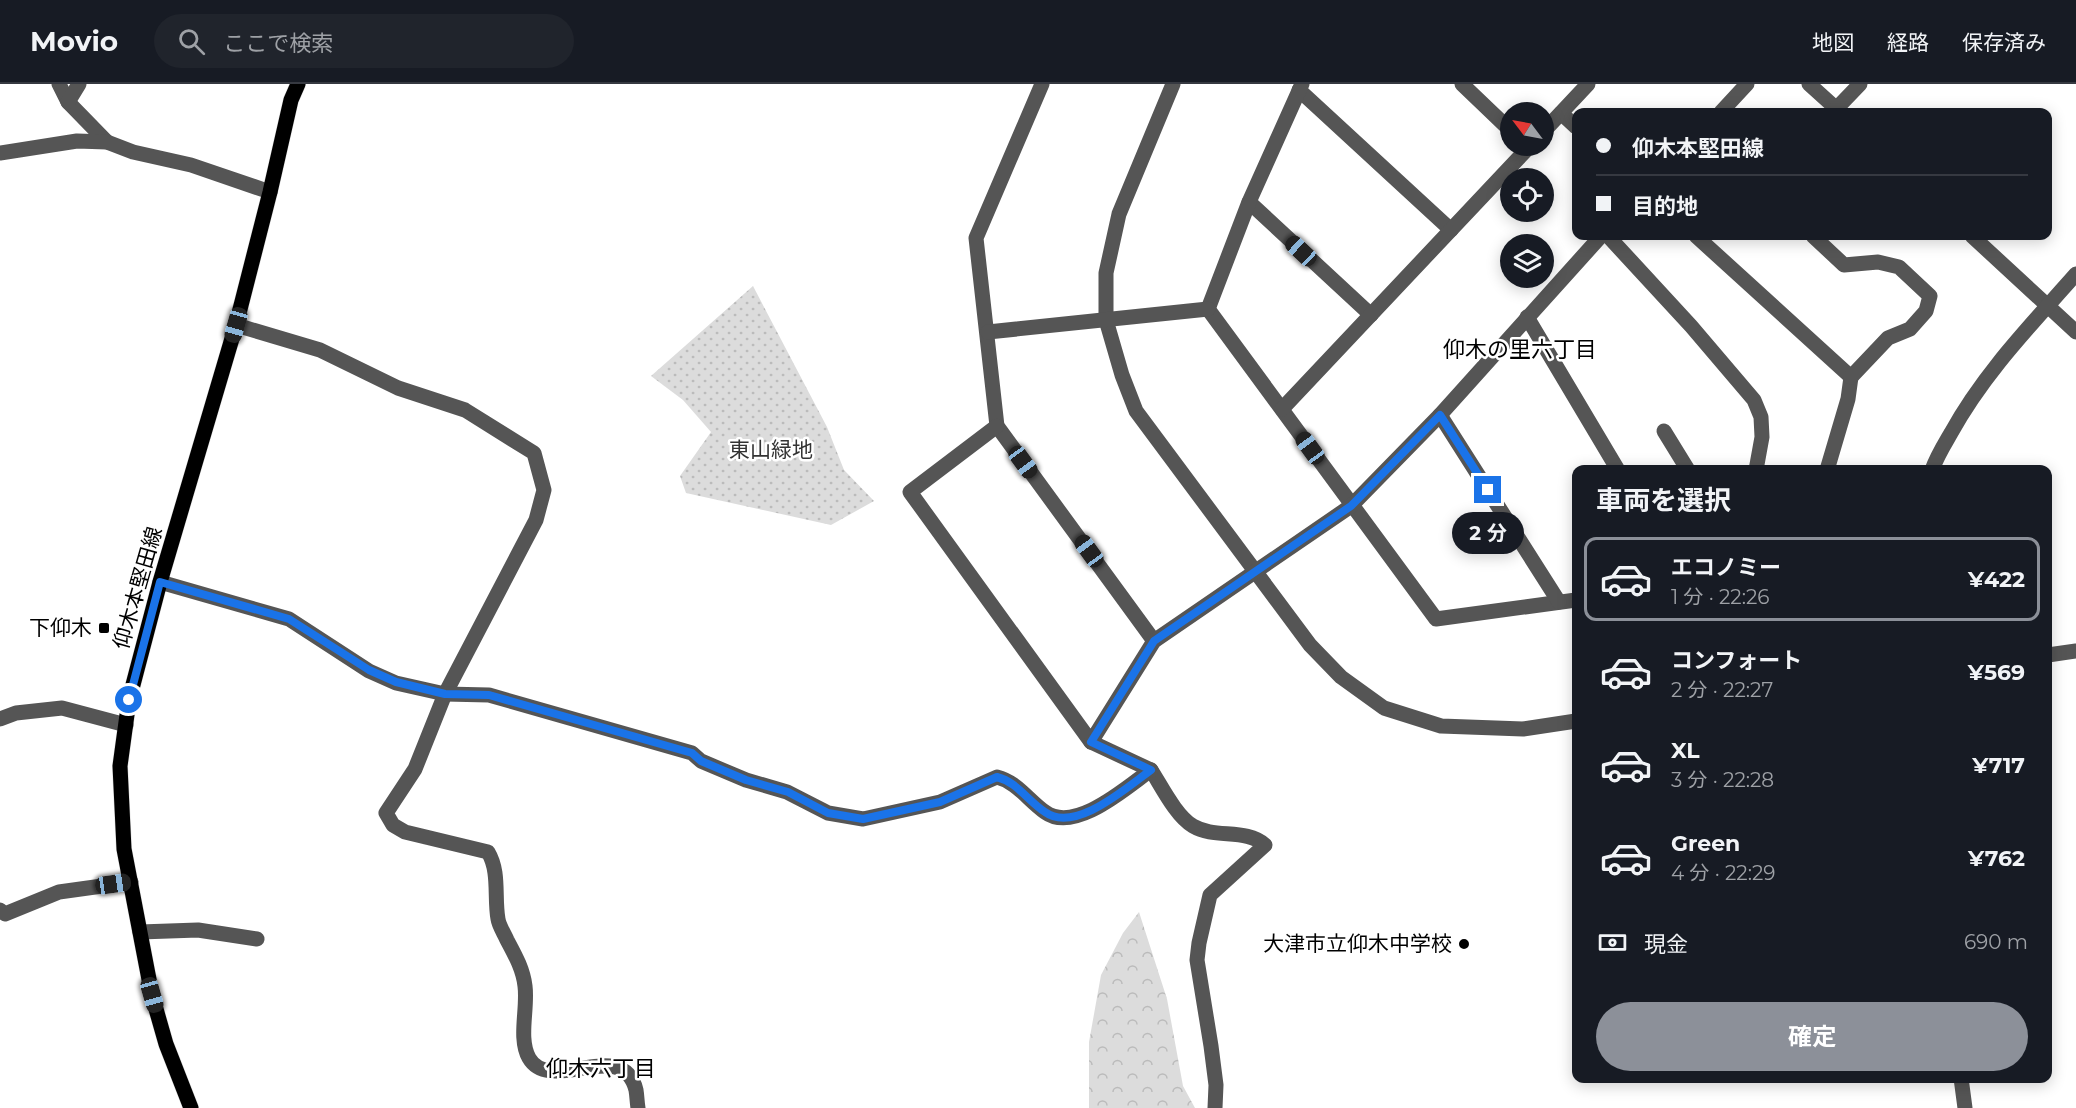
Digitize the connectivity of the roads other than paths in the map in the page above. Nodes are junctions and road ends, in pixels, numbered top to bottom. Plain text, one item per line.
1 (59, 84) edge
2 (79, 84) edge
3 (298, 84) edge
4 (1042, 84) edge
5 (1173, 84) edge
6 (1462, 84) edge
7 (1588, 84) edge
8 (1748, 84) edge
9 (1809, 84) edge
10 (1860, 84) edge
11 (1300, 87) edge
12 (68, 102) junction
13 (1728, 108) edge
14 (1835, 108) edge
15 (1840, 108) edge
16 (1561, 113) junction
17 (1500, 120) edge
18 (1554, 120) edge
19 (1572, 123) edge
20 (107, 142) junction
21 (0, 153) edge
22 (1519, 156) edge
23 (270, 192) junction
24 (1249, 202) junction
25 (1451, 230) junction
26 (1597, 240) edge
27 (1612, 240) edge
28 (1700, 240) edge
29 (1816, 240) edge
30 (1976, 240) edge
31 (2076, 274) edge
32 (2048, 306) junction
33 (1208, 309) junction
34 (1371, 315) junction
35 (1527, 317) junction
36 (1106, 320) junction
37 (236, 325) junction
38 (988, 332) junction
39 (2076, 332) edge
40 (1851, 377) junction
41 (1282, 409) junction
42 (1440, 415) junction
43 (997, 426) junction
44 (1664, 430) dead end
45 (1615, 465) edge
46 (1685, 465) edge
47 (1757, 465) edge
48 (1828, 465) edge
49 (1934, 465) edge
50 (1351, 506) junction
51 (1255, 572) junction
52 (160, 582) junction
53 (1572, 600) edge
54 (1559, 602) junction
55 (1154, 641) junction
56 (2076, 651) edge
57 (2052, 654) edge
58 (445, 694) junction
59 (0, 719) edge
60 (1572, 722) edge
61 (126, 725) junction
62 (1091, 742) junction
63 (1151, 770) junction
64 (131, 882) junction
65 (0, 910) edge
66 (140, 932) junction
67 (257, 939) dead end
68 (1962, 1083) edge
69 (190, 1108) edge
70 (638, 1108) edge
71 (1215, 1108) edge
72 (1965, 1108) edge

1 - 12 street
2 - 12 street
3 - 23 main road, 仰木本堅田線
4 - 38 street
5 - 36 street
6 - 17 street
7 - 16 street
8 - 13 street
9 - 14 street
10 - 15 street
11 - 24 street
11 - 25 street
12 - 20 street
16 - 18 street
16 - 19 street
20 - 21 street
20 - 23 street
22 - 25 street
23 - 37 main road, 仰木本堅田線
24 - 33 street
24 - 34 street
25 - 34 street
26 - 35 street
27 - 47 street
28 - 40 street
29 - 40 street
30 - 32 street
31 - 32 street
32 - 39 street
32 - 49 street
33 - 36 street
33 - 41 street
34 - 41 street
35 - 42 street
35 - 45 street
36 - 38 street
36 - 51 street
37 - 52 main road, 仰木本堅田線
37 - 58 street
38 - 43 street
40 - 48 street
41 - 50 street
42 - 50 street
42 - 54 street
43 - 55 street
43 - 62 street
44 - 46 street
50 - 51 street
50 - 54 street
51 - 55 street
51 - 60 street
52 - 58 street
52 - 61 main road, 仰木本堅田線
53 - 54 street
55 - 62 street
56 - 57 street
58 - 63 street
58 - 70 street
59 - 61 street
61 - 64 main road, 仰木本堅田線
62 - 63 street
63 - 71 street
64 - 65 street
64 - 66 main road, 仰木本堅田線
66 - 67 street
66 - 69 main road, 仰木本堅田線
68 - 72 street

